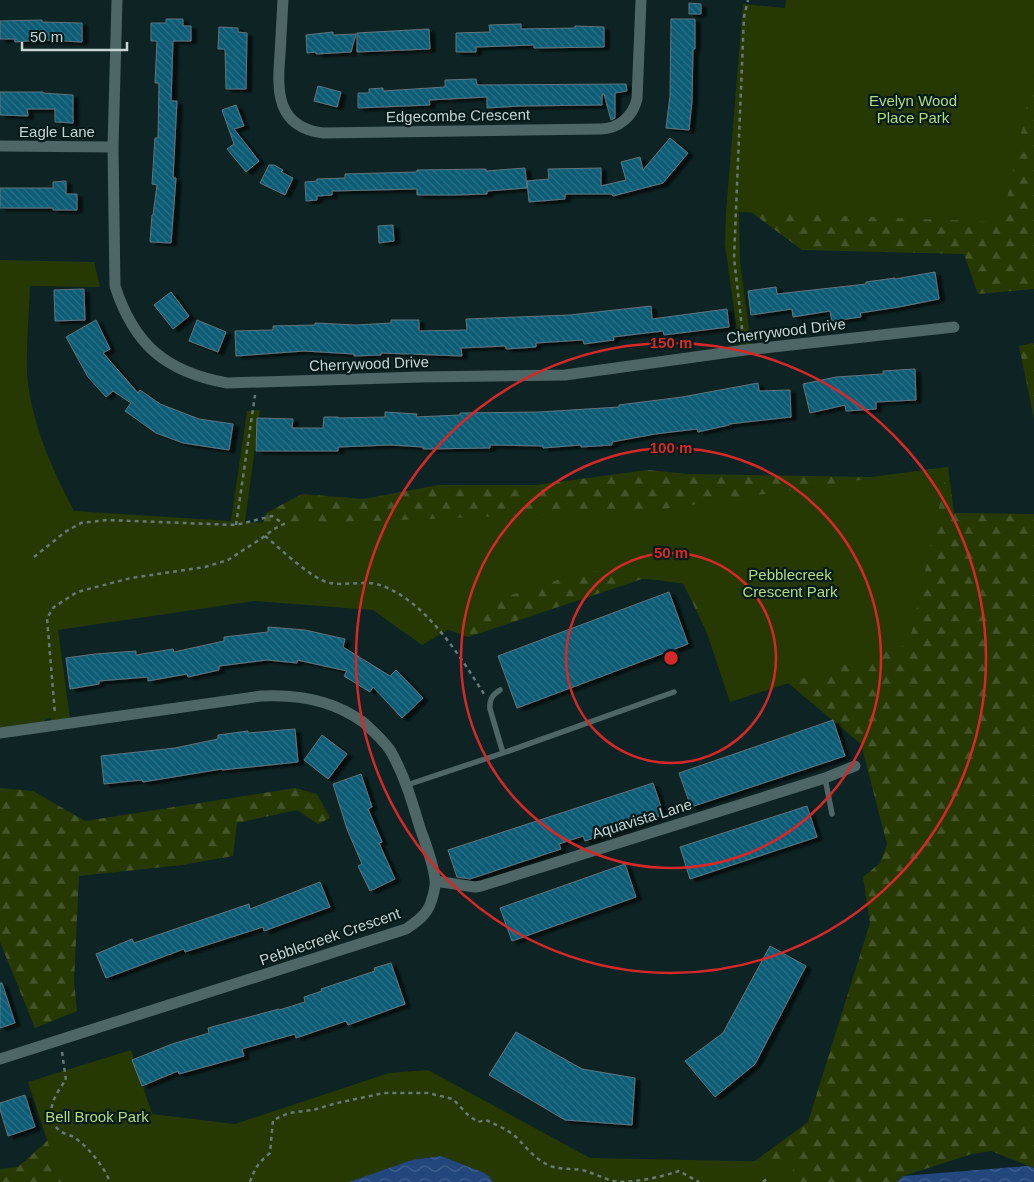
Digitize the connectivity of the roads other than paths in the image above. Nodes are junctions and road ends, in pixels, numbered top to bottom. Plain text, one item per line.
1 (117, 0) edge
2 (283, 0) edge
3 (641, 0) edge
4 (0, 146) edge
5 (113, 147) junction
6 (954, 327) dead end
7 (500, 690) dead end
8 (674, 692) dead end
9 (0, 732) edge
10 (503, 753) junction
11 (855, 766) dead end
12 (825, 778) junction
13 (407, 785) junction
14 (832, 814) dead end
15 (435, 881) junction
16 (0, 1059) edge

1 - 5 street, Cherrywood Drive
2 - 3 street, Edgecombe Crescent
4 - 5 street, Eagle Lane
5 - 6 street, Cherrywood Drive
7 - 10 lane
8 - 10 lane
9 - 13 street, Pebblecreek Crescent
10 - 13 lane
11 - 12 street, Aquavista Lane
12 - 14 lane
12 - 15 street, Aquavista Lane
13 - 15 street, Pebblecreek Crescent
15 - 16 street, Pebblecreek Crescent

